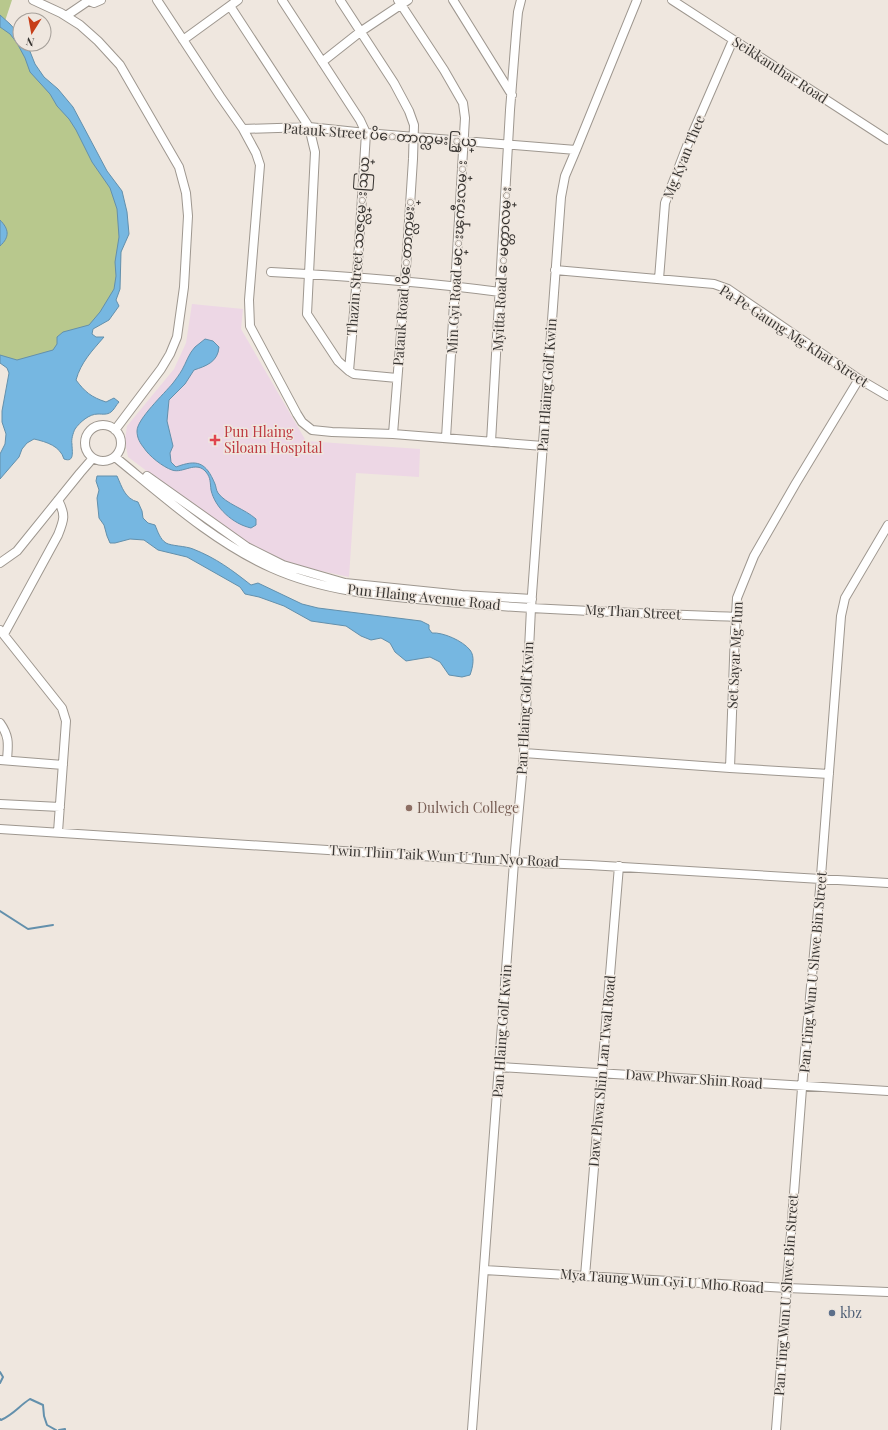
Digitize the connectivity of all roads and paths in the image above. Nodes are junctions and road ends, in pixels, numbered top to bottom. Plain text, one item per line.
1 (33, 0) edge
2 (87, 0) edge
3 (101, 0) edge
4 (238, 0) edge
5 (282, 0) edge
6 (340, 0) edge
7 (452, 0) edge
8 (521, 0) edge
9 (637, 0) edge
10 (672, 0) edge
11 (160, 1) edge
12 (402, 2) edge
13 (230, 6) junction
14 (66, 16) junction
15 (360, 32) junction
16 (183, 40) junction
17 (733, 40) junction
18 (322, 62) junction
19 (512, 95) junction
20 (309, 127) junction
21 (243, 129) junction
22 (366, 134) junction
23 (414, 136) junction
24 (464, 140) junction
25 (888, 140) edge
26 (509, 144) junction
27 (576, 150) junction
28 (554, 270) junction
29 (271, 272) dead end
30 (309, 274) junction
31 (357, 277) junction
32 (659, 279) junction
33 (405, 282) junction
34 (455, 286) junction
35 (500, 292) junction
36 (349, 371) junction
37 (397, 378) junction
38 (859, 379) junction
39 (888, 396) edge
40 (115, 430) junction
41 (393, 434) junction
42 (446, 438) junction
43 (491, 442) junction
44 (543, 446) junction
45 (117, 455) junction
46 (93, 458) junction
47 (58, 500) junction
48 (888, 527) edge
49 (0, 563) edge
50 (532, 603) junction
51 (736, 617) junction
52 (2, 632) edge
53 (0, 723) edge
54 (524, 753) junction
55 (3, 760) edge
56 (63, 765) junction
57 (730, 768) junction
58 (829, 774) junction
59 (0, 804) edge
60 (60, 807) junction
61 (0, 829) edge
62 (58, 832) junction
63 (514, 862) junction
64 (620, 866) junction
65 (821, 879) junction
66 (888, 883) edge
67 (500, 1067) junction
68 (602, 1073) junction
69 (802, 1086) junction
70 (888, 1091) edge
71 (484, 1270) junction
72 (585, 1276) junction
73 (787, 1288) junction
74 (888, 1292) edge
75 (472, 1430) edge
76 (776, 1430) edge

1 - 14 street
2 - 3 street
2 - 14 street
4 - 13 street
5 - 18 street, Thazin Street သဇင္လမ္းသြယ္
6 - 15 street, Patauk Road ပိေတာက္လမး္
7 - 19 street
8 - 19 street, Myitta Road ေမတ္တာလမ္း
9 - 27 street, Pan Hlaing Golf Kwin
10 - 17 street, Seikkanthar Road
11 - 16 street
12 - 15 street
12 - 24 street, Min Gyi Road မင္းၾကီးလမ္း
13 - 16 street
13 - 20 street
14 - 40 street
15 - 18 street
15 - 23 street, Patauk Road ပိေတာက္လမး္
16 - 21 street
17 - 25 street, Seikkanthar Road
17 - 32 street, Mg Kyan Thee
18 - 22 street, Thazin Street သဇင္လမ္းသြယ္
19 - 26 street, Myitta Road ေမတ္တာလမ္း
20 - 21 street, Patauk Street ပိေတာက္လမး္သြယ္
20 - 22 street, Patauk Street ပိေတာက္လမး္သြယ္
20 - 30 street
21 - 41 street
22 - 23 street, Patauk Street ပိေတာက္လမး္သြယ္
22 - 31 street, Thazin Street သဇင္လမ္းသြယ္
23 - 24 street, Patauk Street ပိေတာက္လမး္သြယ္
23 - 33 street, Patauk Road ပိေတာက္လမး္
24 - 26 street, Patauk Street ပိေတာက္လမး္သြယ္
24 - 34 street, Min Gyi Road မင္းၾကီးလမ္း
26 - 27 street, Patauk Street ပိေတာက္လမး္သြယ္
26 - 35 street, Myitta Road ေမတ္တာလမ္း
27 - 28 street, Pan Hlaing Golf Kwin
28 - 32 street, Pa Pe Gaung Mg Khat Street
28 - 44 street, Pan Hlaing Golf Kwin
29 - 30 street
30 - 31 street
30 - 36 street
31 - 33 street
31 - 36 street, Thazin Street သဇင္လမ္းသြယ္
32 - 38 street, Pa Pe Gaung Mg Khat Street
33 - 34 street
33 - 37 street, Patauk Road ပိေတာက္လမး္
34 - 35 street
34 - 42 street, Min Gyi Road မင္းၾကီးလမ္း
35 - 43 street, Myitta Road ေမတ္တာလမ္း
36 - 37 street
37 - 41 street, Patauk Road ပိေတာက္လမး္
38 - 39 street, Pa Pe Gaung Mg Khat Street
38 - 51 street, Set Sayar Mg Tun
40 - 45 street
40 - 46 street
41 - 42 street
42 - 43 street
43 - 44 street
44 - 50 street, Pan Hlaing Golf Kwin
45 - 46 street
45 - 50 street, Pun Hlaing Avenue Road
46 - 47 street
47 - 49 street
47 - 52 street
48 - 58 street, Pan Ting Wun U Shwe Bin Street
50 - 51 street, Mg Than Street
50 - 54 street, Pan Hlaing Golf Kwin
51 - 57 street, Set Sayar Mg Tun
52 - 56 street
53 - 55 street
54 - 57 street
54 - 63 street, Pan Hlaing Golf Kwin
55 - 56 street
56 - 60 street
57 - 58 street
58 - 65 street, Pan Ting Wun U Shwe Bin Street
59 - 60 street
60 - 62 street
61 - 62 street, Twin Thin Taik Wun U Tun Nyo Road
62 - 63 street, Twin Thin Taik Wun U Tun Nyo Road
63 - 64 street, Twin Thin Taik Wun U Tun Nyo Road
63 - 67 street, Pan Hlaing Golf Kwin
64 - 65 street, Twin Thin Taik Wun U Tun Nyo Road
64 - 68 street, Daw Phwa Shin Lan Twal Road
65 - 66 street, Twin Thin Taik Wun U Tun Nyo Road
65 - 69 street, Pan Ting Wun U Shwe Bin Street
67 - 68 street, Daw Phwar Shin Road
67 - 71 street, Pan Hlaing Golf Kwin
68 - 69 street, Daw Phwar Shin Road
68 - 72 street, Daw Phwa Shin Lan Twal Road
69 - 70 street, Daw Phwar Shin Road
69 - 73 street, Pan Ting Wun U Shwe Bin Street
71 - 72 street, Mya Taung Wun Gyi U Mho Road
71 - 75 street, Pan Hlaing Golf Kwin
72 - 73 street, Mya Taung Wun Gyi U Mho Road
73 - 74 street, Mya Taung Wun Gyi U Mho Road
73 - 76 street, Pan Ting Wun U Shwe Bin Street

